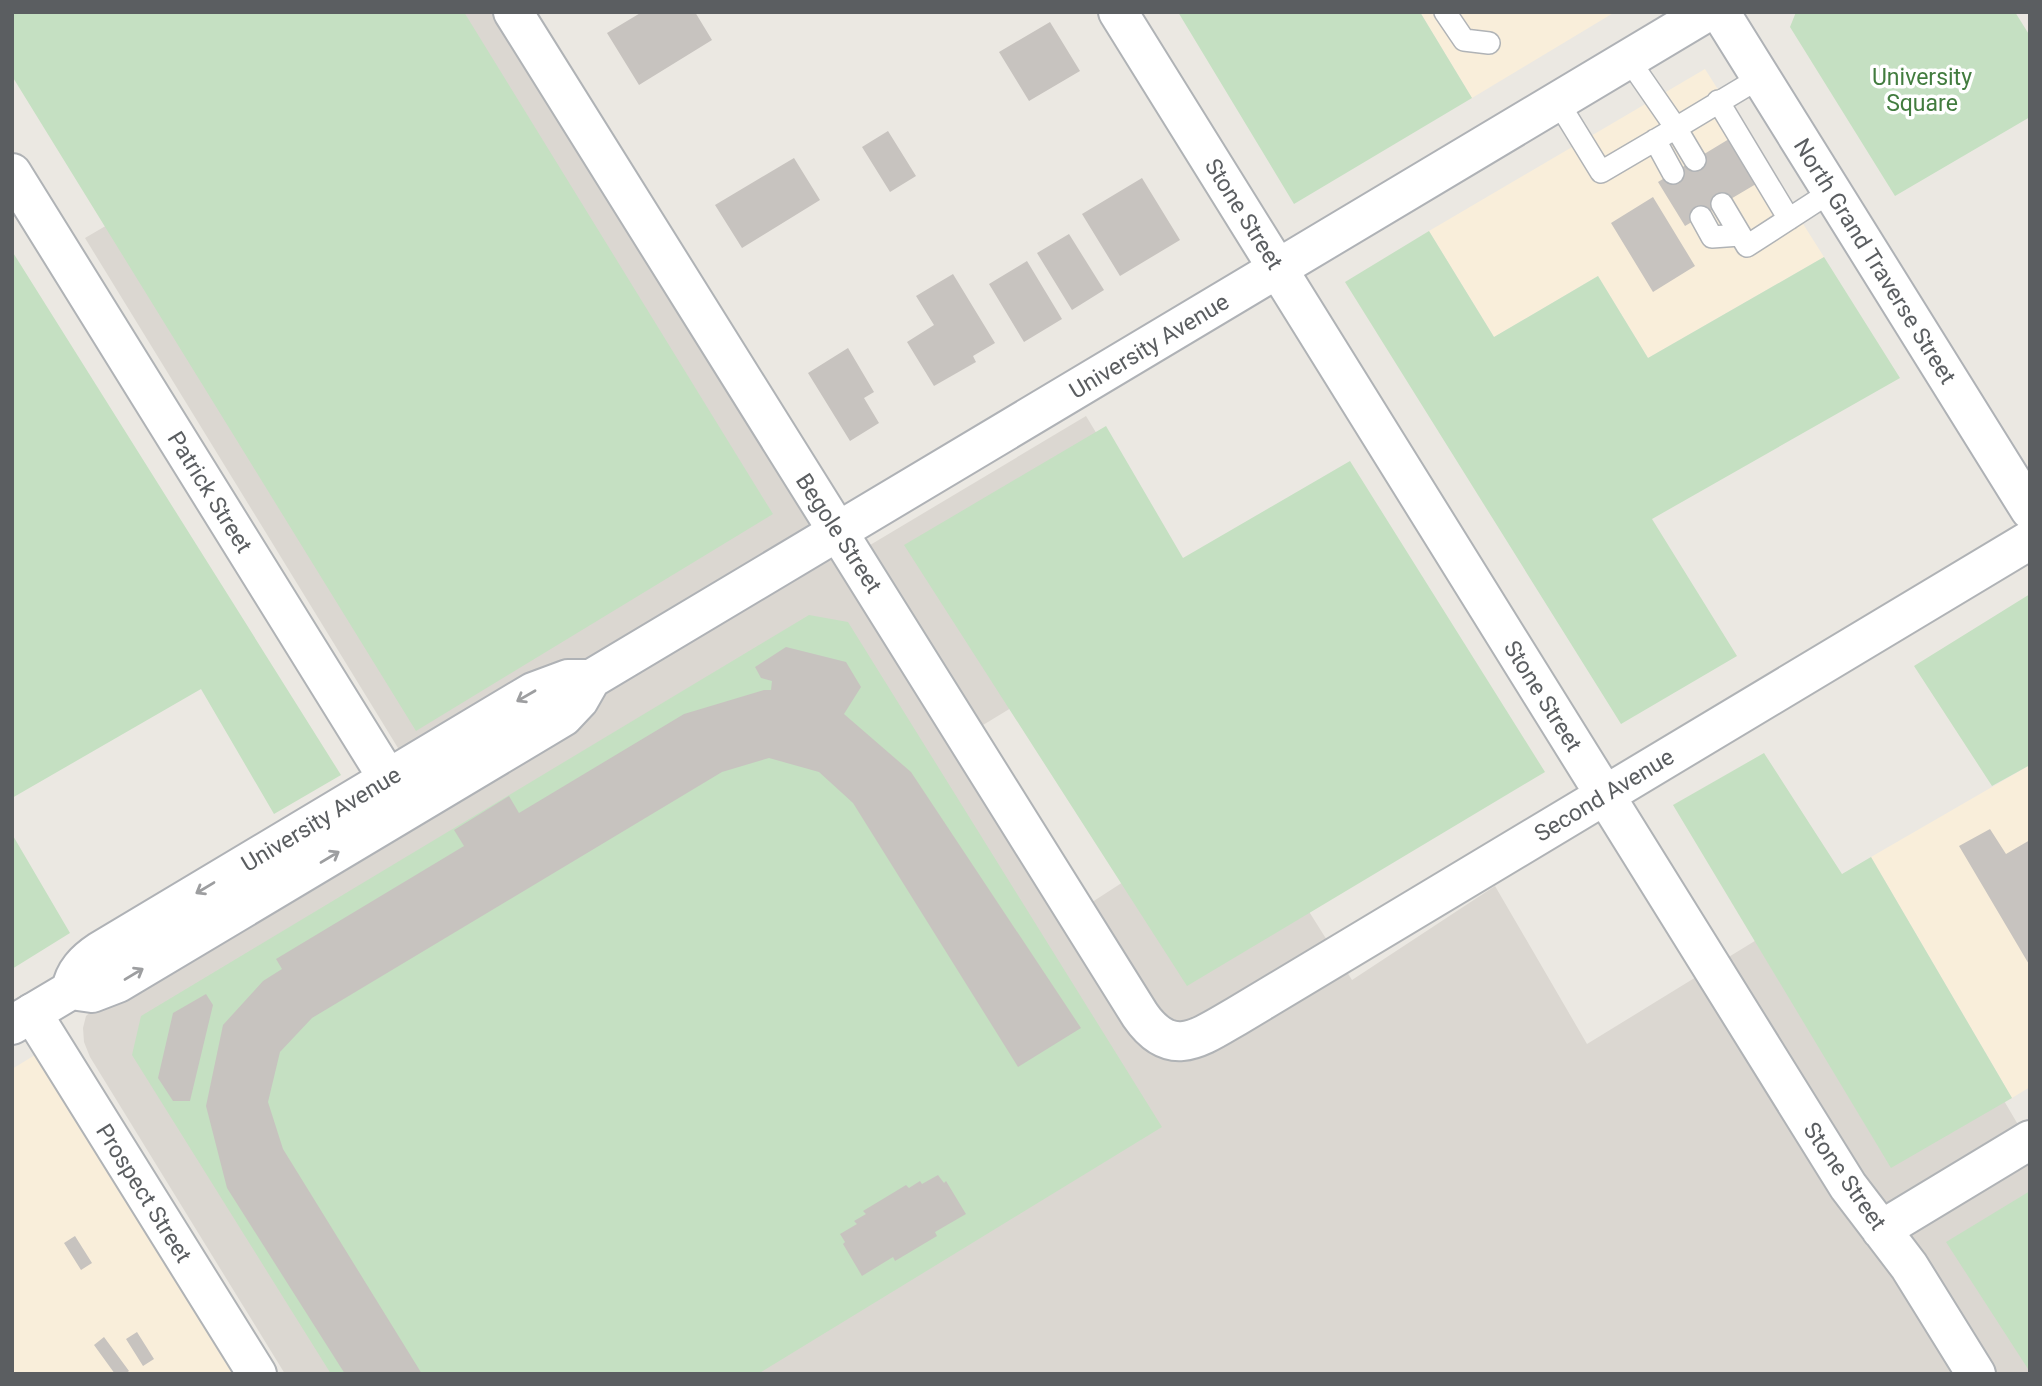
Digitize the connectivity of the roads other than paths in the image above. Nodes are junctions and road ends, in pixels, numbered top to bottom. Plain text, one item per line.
1 (513, 12) edge
2 (1118, 12) edge
3 (1445, 12) edge
4 (1707, 12) edge
5 (1720, 12) edge
6 (1489, 43) dead end
7 (1629, 60) junction
8 (1761, 77) junction
9 (1718, 101) junction
10 (1558, 102) junction
11 (1676, 128) junction
12 (1656, 140) junction
13 (1695, 159) dead end
14 (12, 173) edge
15 (1673, 173) dead end
16 (1832, 191) junction
17 (1722, 204) dead end
18 (1701, 217) dead end
19 (1789, 219) junction
20 (1740, 235) junction
21 (1278, 270) junction
22 (2030, 510) edge
23 (838, 531) junction
24 (2030, 540) edge
25 (398, 795) junction
26 (1604, 796) junction
27 (22, 1019) edge
28 (1176, 1042) joint
29 (2030, 1140) edge
30 (1881, 1230) junction
31 (257, 1374) edge
32 (1976, 1374) edge

1 - 23 street, Begole Street
2 - 21 street, Stone Street
3 - 6 lane
4 - 7 street, University Avenue
5 - 8 street, North Grand Traverse Street
7 - 10 street, University Avenue
7 - 11 lane
8 - 9 lane
8 - 16 street, North Grand Traverse Street
9 - 11 lane
9 - 19 lane
10 - 12 lane
10 - 21 street, University Avenue
11 - 12 lane
11 - 13 lane
12 - 15 lane
14 - 25 street, Patrick Street
16 - 19 lane
16 - 22 street, North Grand Traverse Street
17 - 20 lane
18 - 20 lane
19 - 20 lane
21 - 23 street, University Avenue
21 - 26 street, Stone Street
23 - 25 street, University Avenue
23 - 28 street, Begole Street
24 - 26 street, Second Avenue
25 - 27 street, University Avenue
26 - 28 street, Second Avenue
26 - 30 street, Stone Street
27 - 31 street, Prospect Street
29 - 30 street
30 - 32 street, Stone Street

